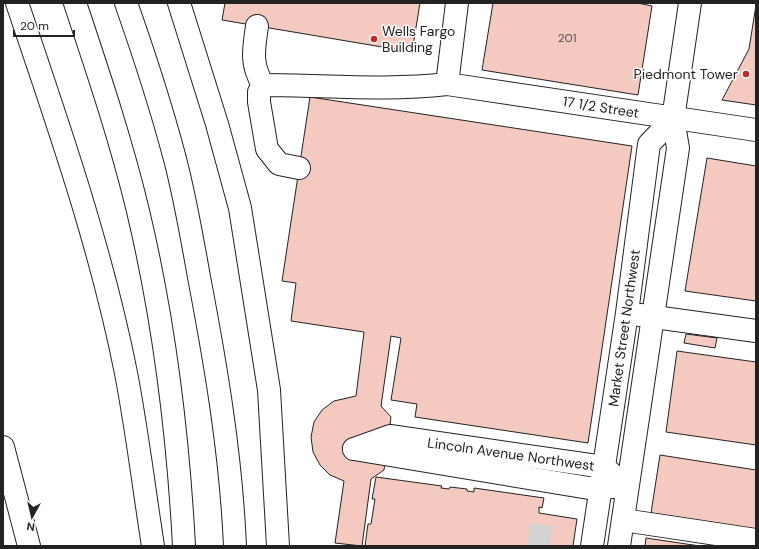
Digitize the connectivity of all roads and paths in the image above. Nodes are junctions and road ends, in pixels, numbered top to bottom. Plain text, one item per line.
1 (17, 3) edge
2 (75, 3) edge
3 (126, 3) edge
4 (179, 3) edge
5 (457, 3) edge
6 (690, 3) edge
7 (257, 26) dead end
8 (447, 84) junction
9 (263, 85) junction
10 (673, 119) junction
11 (756, 130) edge
12 (299, 168) dead end
13 (627, 313) junction
14 (654, 317) junction
15 (756, 332) edge
16 (3, 447) edge
17 (602, 478) junction
18 (627, 486) junction
19 (623, 520) junction
20 (756, 540) edge
21 (29, 546) edge
22 (153, 546) edge
23 (184, 546) edge
24 (236, 546) edge
25 (278, 546) edge
26 (592, 546) edge
27 (619, 546) edge

1 - 22 main road
2 - 23 main road
3 - 24 main road
4 - 25 main road
5 - 8 main road
6 - 10 main road, Market Street Northwest
7 - 9 main road
8 - 9 main road, 17 1/2 Street
8 - 10 main road, 17 1/2 Street
9 - 12 main road
10 - 11 main road, 17 1/2 Street
10 - 13 main road, Market Street Northwest
10 - 14 main road, Market Street Northwest
13 - 14 main road
13 - 17 main road, Market Street Northwest
14 - 15 main road
14 - 18 main road, Market Street Northwest
16 - 21 main road
17 - 17 main road, Lincoln Avenue Northwest
17 - 18 main road, Lincoln Avenue Northwest
17 - 26 main road, Market Street Northwest
18 - 19 main road, Market Street Northwest
19 - 20 main road
19 - 27 main road, Market Street Northwest

